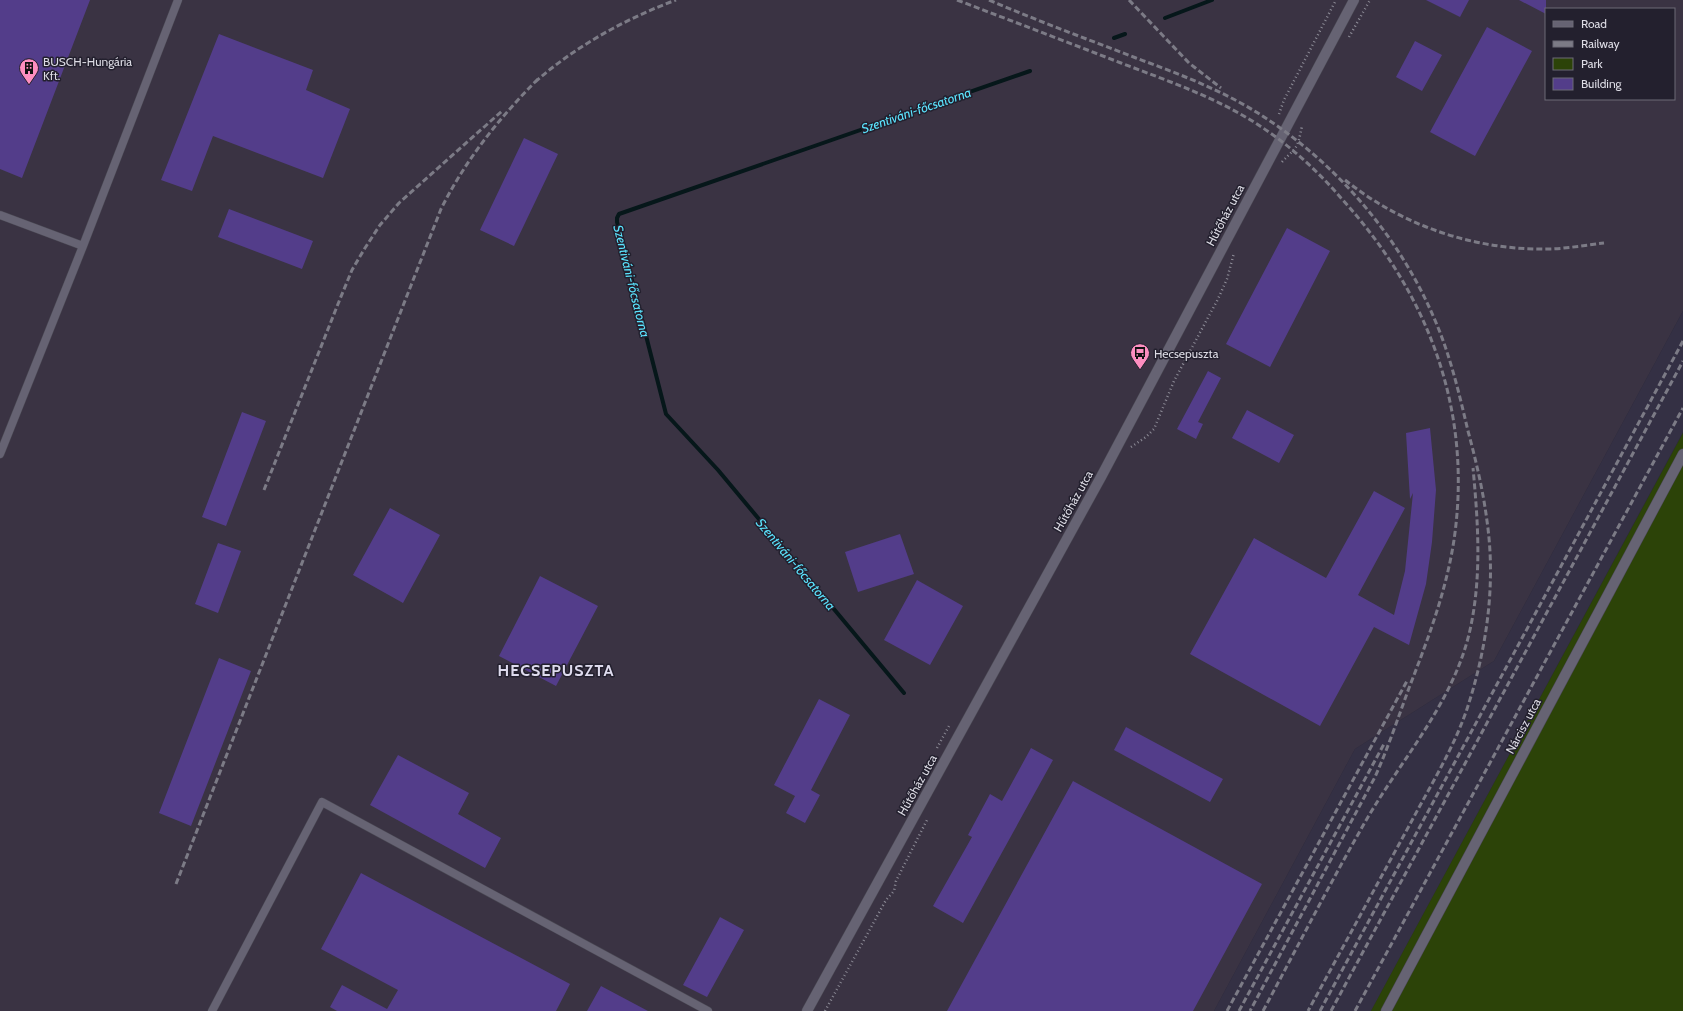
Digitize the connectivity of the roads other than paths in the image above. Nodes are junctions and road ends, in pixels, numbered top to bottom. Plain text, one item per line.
1 (178, 0) edge
2 (1354, 0) edge
3 (0, 215) edge
4 (83, 246) junction
5 (0, 454) edge
6 (1683, 454) edge
7 (212, 1011) edge
8 (708, 1011) edge
9 (807, 1011) edge
10 (1386, 1011) edge

1 - 4 lane
2 - 9 street, Hűtőház utca
3 - 4 lane
4 - 5 lane
6 - 10 street, Nárcisz utca
7 - 8 lane

